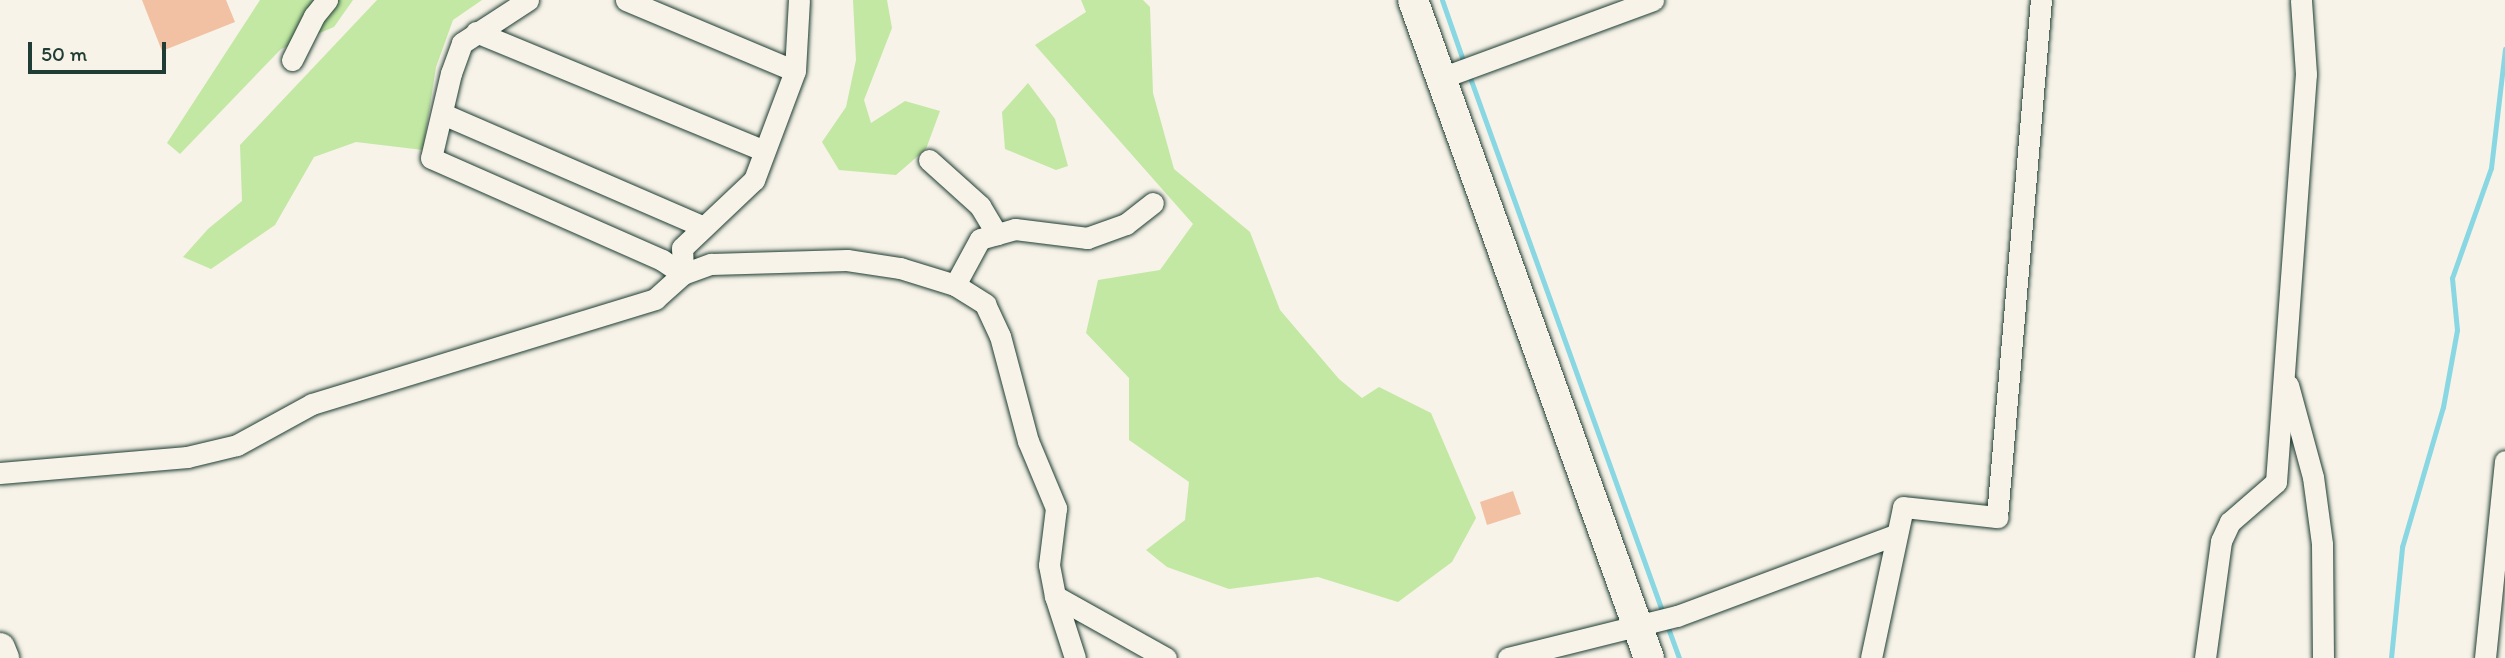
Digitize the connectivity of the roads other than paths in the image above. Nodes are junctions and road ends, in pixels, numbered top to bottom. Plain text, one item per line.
1 (327, 0) edge
2 (528, 0) edge
3 (626, 0) edge
4 (799, 0) edge
5 (1413, 0) edge
6 (1653, 0) edge
7 (2040, 0) edge
8 (2301, 0) edge
9 (476, 32) junction
10 (292, 60) dead end
11 (795, 71) junction
12 (1441, 78) junction
13 (443, 114) junction
14 (764, 150) junction
15 (929, 160) dead end
16 (1153, 203) dead end
17 (704, 227) junction
18 (997, 234) junction
19 (683, 274) junction
20 (955, 285) junction
21 (2284, 382) junction
22 (2505, 461) edge
23 (0, 473) edge
24 (1895, 535) junction
25 (1055, 596) junction
26 (1638, 628) junction
27 (0, 648) edge
28 (4, 658) edge
29 (1075, 658) edge
30 (1166, 658) edge
31 (1508, 658) edge
32 (1649, 658) edge
33 (1871, 658) edge
34 (2205, 658) edge
35 (2323, 658) edge
36 (2485, 658) edge

1 - 10 street
2 - 9 street
3 - 11 street
4 - 11 street
5 - 12 street
6 - 12 street
7 - 24 street
8 - 21 street
9 - 13 street
9 - 14 street
11 - 14 street
12 - 26 street
13 - 17 street
13 - 19 street
14 - 17 street
15 - 18 street
16 - 18 street
17 - 19 street
18 - 20 street
19 - 20 street
19 - 23 street
20 - 25 street
21 - 34 street
21 - 35 street
22 - 36 street
24 - 26 street
24 - 33 street
25 - 29 street
25 - 30 street
26 - 31 street
26 - 32 street
27 - 28 street

